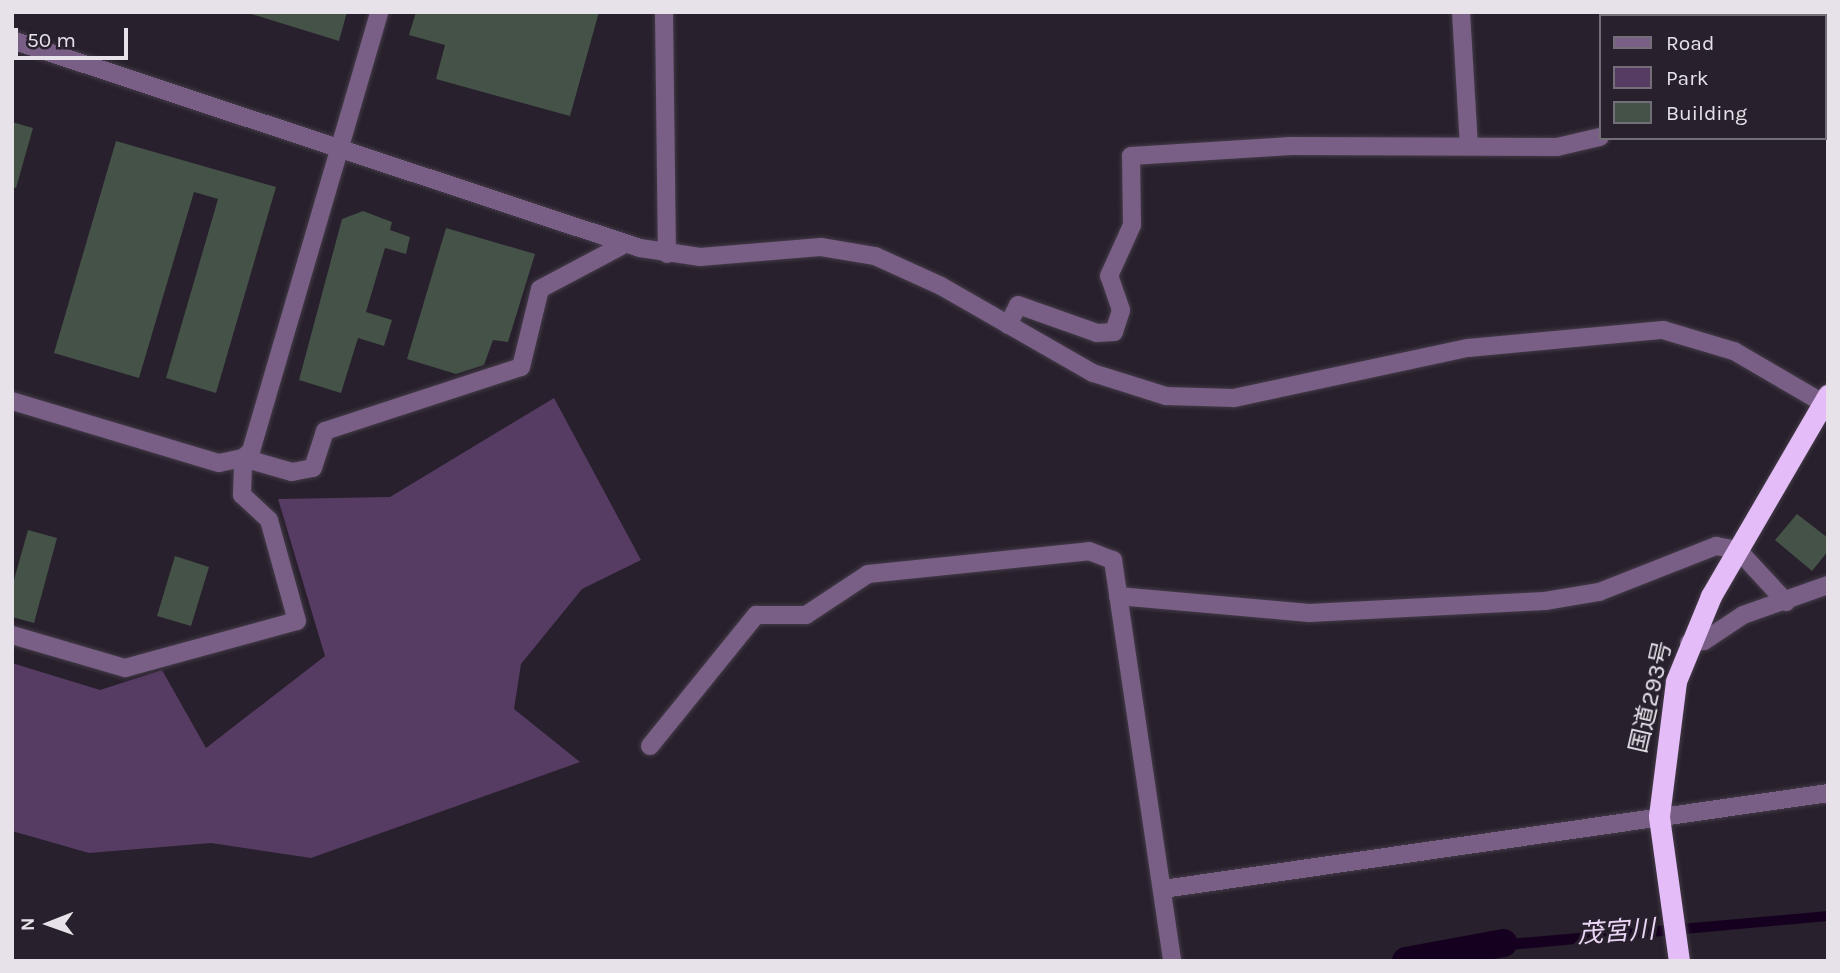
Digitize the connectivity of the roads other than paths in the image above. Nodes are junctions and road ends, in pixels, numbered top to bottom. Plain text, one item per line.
1 (379, 12) edge
2 (664, 12) edge
3 (1461, 12) edge
4 (12, 40) edge
5 (1598, 137) edge
6 (1469, 146) junction
7 (339, 149) junction
8 (625, 244) junction
9 (667, 254) junction
10 (1008, 325) junction
11 (1825, 399) edge
12 (12, 401) edge
13 (243, 458) junction
14 (1738, 550) junction
15 (1828, 585) edge
16 (1118, 596) junction
17 (1786, 603) junction
18 (1693, 633) junction
19 (12, 635) edge
20 (650, 746) dead end
21 (1828, 793) edge
22 (1658, 816) junction
23 (1163, 889) junction
24 (1172, 961) edge
25 (1679, 961) edge

1 - 7 street
2 - 9 street
3 - 6 street
4 - 7 street
5 - 6 street
6 - 10 street
7 - 8 street
7 - 13 street
8 - 9 street
8 - 13 street
9 - 10 street
10 - 11 street
11 - 14 highway, 国道293号
12 - 13 street
13 - 19 street
14 - 16 street
14 - 17 street
14 - 18 highway, 国道293号
15 - 17 street
16 - 20 street
16 - 23 street
17 - 18 street
18 - 22 highway, 国道293号
21 - 22 street
22 - 23 street
22 - 25 highway, 国道293号
23 - 24 street

